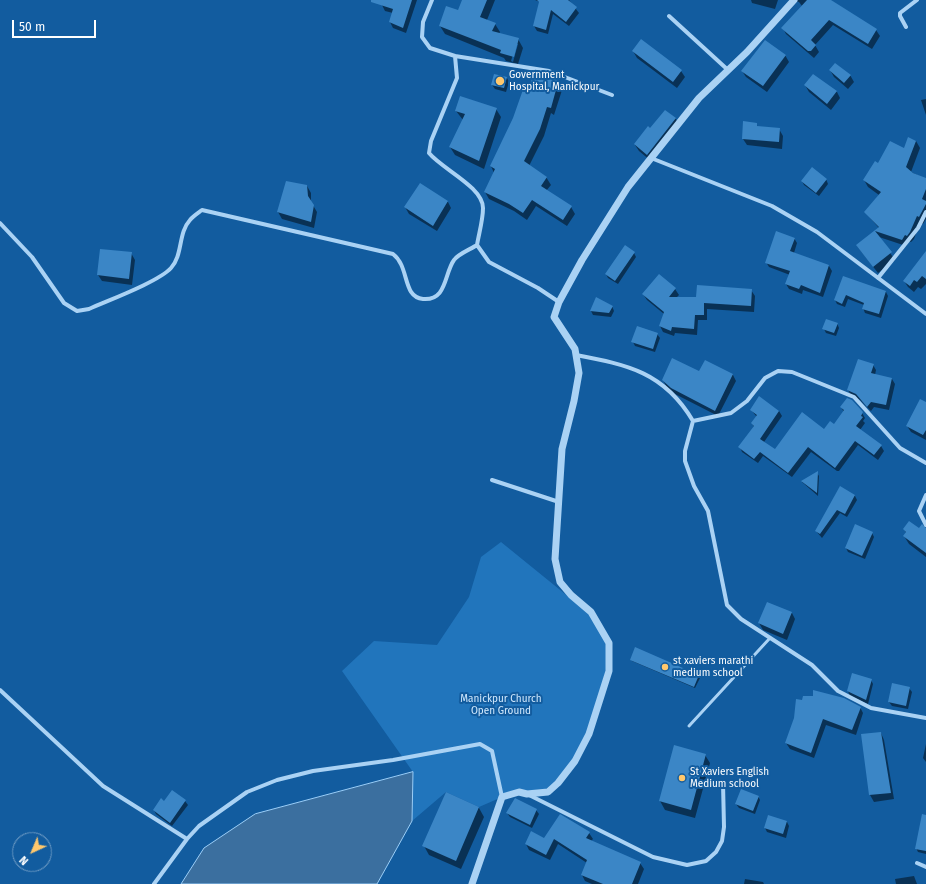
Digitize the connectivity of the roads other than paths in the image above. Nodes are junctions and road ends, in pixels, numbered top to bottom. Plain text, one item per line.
1 (432, 0) edge
2 (794, 0) edge
3 (917, 0) edge
4 (669, 16) dead end
5 (906, 27) dead end
6 (455, 56) junction
7 (728, 70) junction
8 (612, 95) dead end
9 (651, 158) junction
10 (926, 212) edge
11 (0, 223) edge
12 (477, 245) junction
13 (878, 278) junction
14 (559, 302) junction
15 (926, 314) edge
16 (576, 355) junction
17 (693, 421) junction
18 (926, 463) edge
19 (492, 480) dead end
20 (926, 495) edge
21 (560, 502) junction
22 (926, 525) edge
23 (770, 638) junction
24 (0, 690) edge
25 (926, 718) edge
26 (689, 726) dead end
27 (723, 783) dead end
28 (526, 794) junction
29 (502, 797) junction
30 (187, 839) junction
31 (917, 863) dead end
32 (926, 867) edge
33 (154, 884) edge
34 (472, 884) edge

1 - 6 street
2 - 7 street
3 - 5 street
4 - 7 street
6 - 8 street
6 - 12 street
7 - 9 street
9 - 13 street
9 - 14 street
10 - 13 street
11 - 12 street
12 - 14 street
13 - 15 street
14 - 16 street
16 - 17 street
16 - 21 street
17 - 18 street
17 - 23 street
19 - 21 street
20 - 22 street
21 - 28 street
23 - 25 street
23 - 26 lane
24 - 30 street
27 - 28 street
28 - 29 street
29 - 30 street
29 - 34 street
30 - 33 street
31 - 32 street

